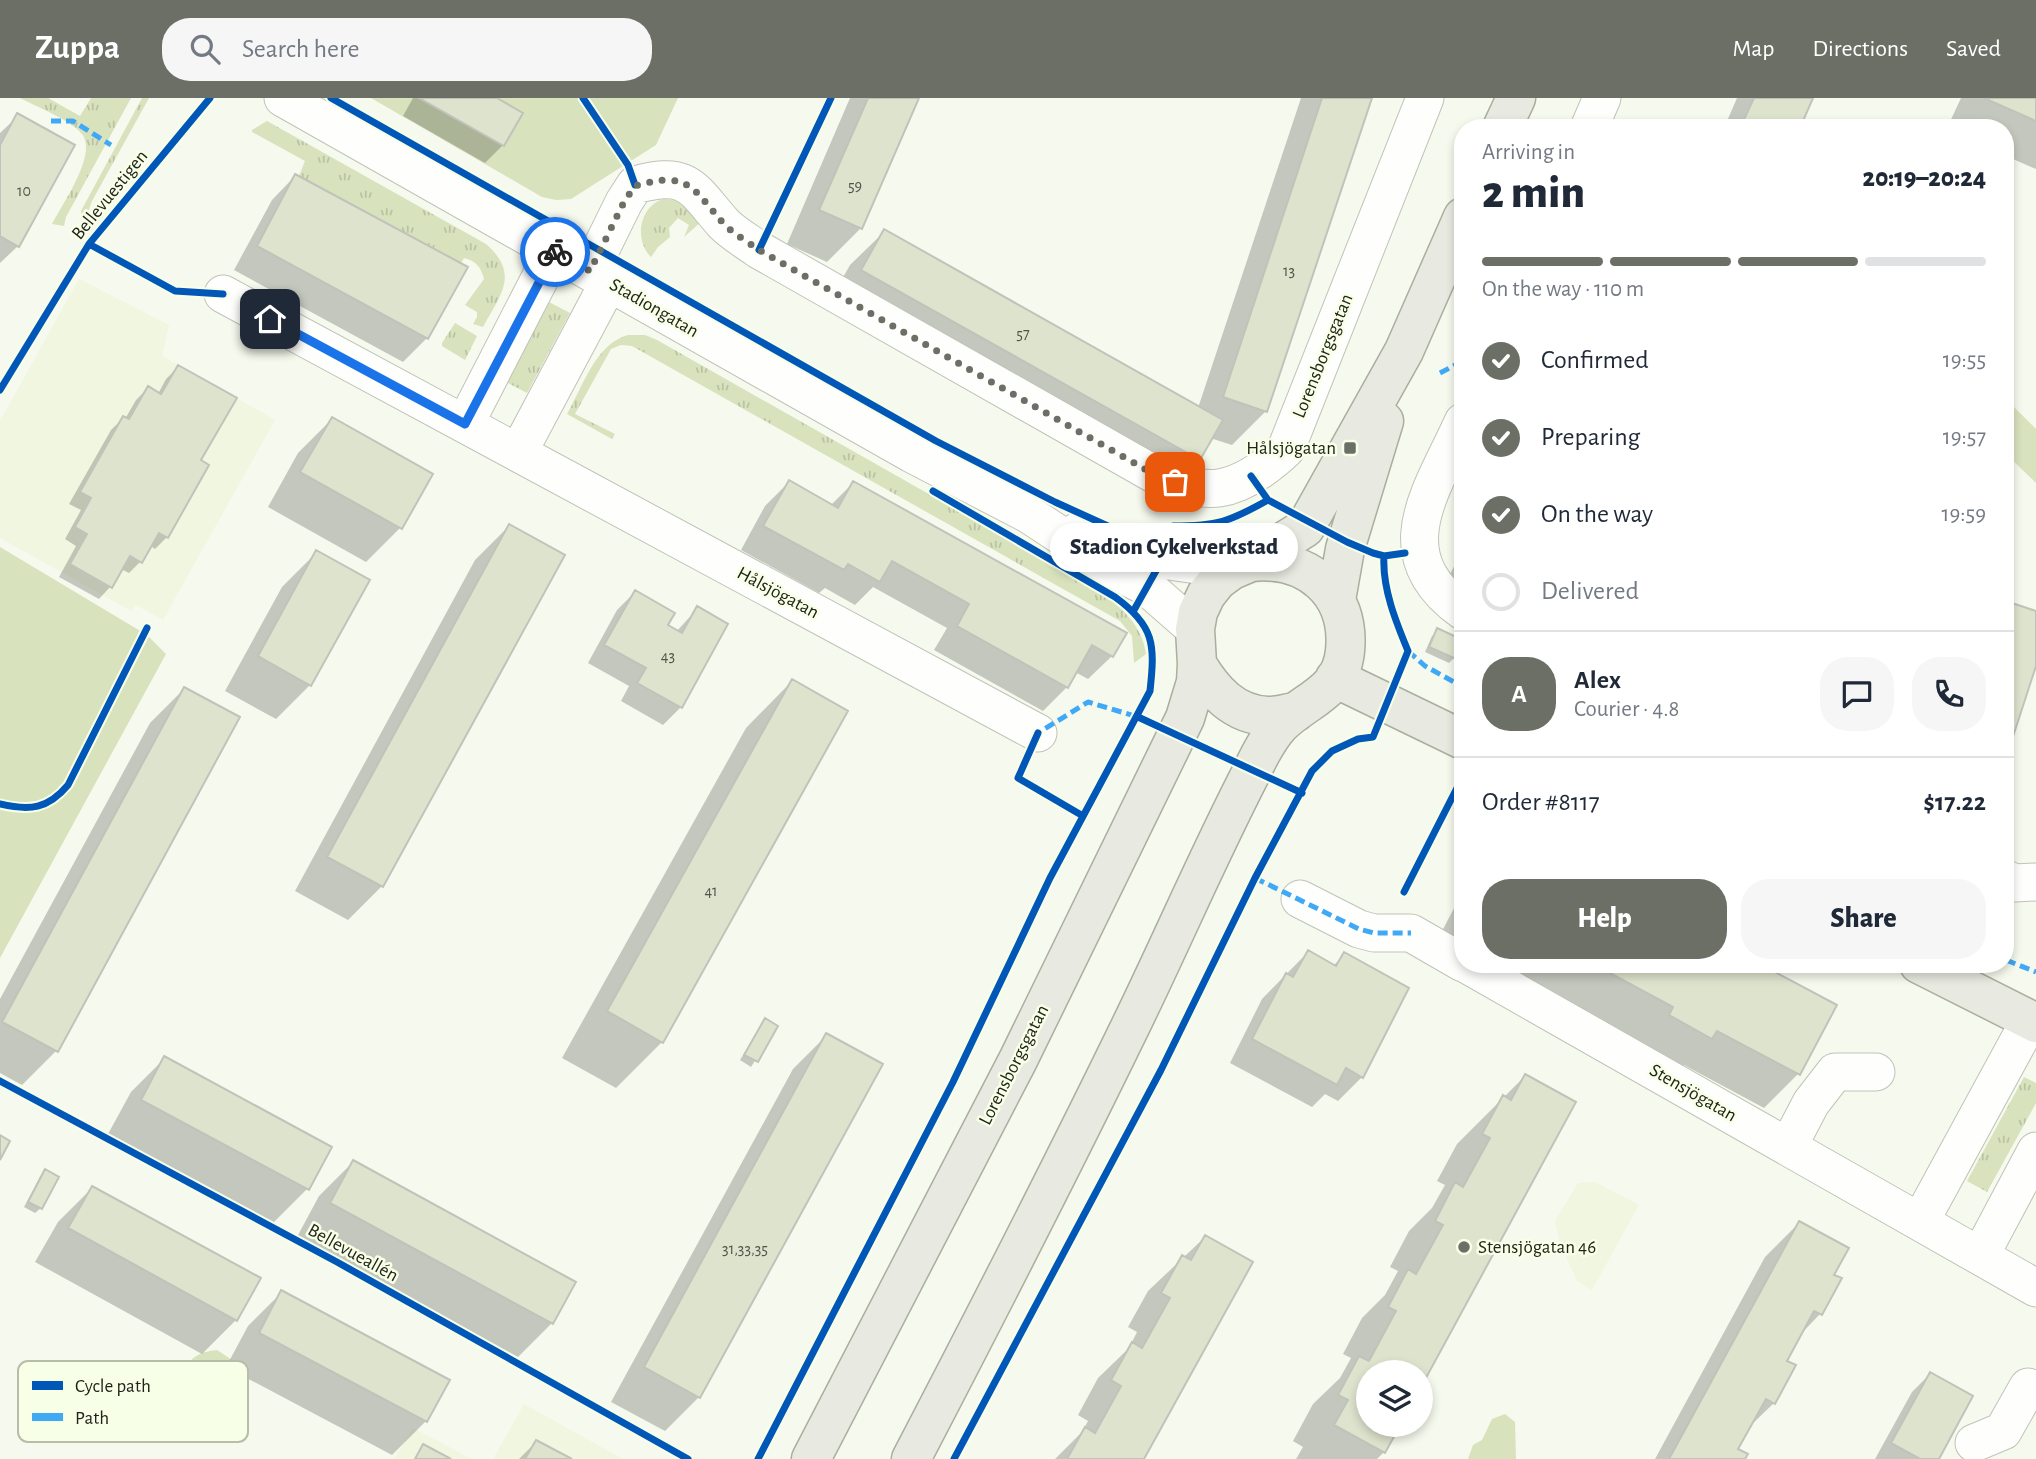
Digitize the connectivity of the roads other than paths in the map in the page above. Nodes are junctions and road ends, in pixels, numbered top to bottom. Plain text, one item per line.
1 (283, 98) edge
2 (1425, 98) edge
3 (1516, 98) edge
4 (1602, 98) edge
5 (1506, 119) edge
6 (1593, 119) edge
7 (1454, 237) edge
8 (554, 251) junction
9 (599, 277) junction
10 (223, 293) dead end
11 (1404, 351) junction
12 (465, 424) junction
13 (1454, 442) edge
14 (518, 453) junction
15 (1028, 514) junction
16 (1242, 566) junction
17 (1336, 600) junction
18 (1454, 605) edge
19 (1196, 647) junction
20 (1335, 678) junction
21 (1296, 712) junction
22 (1038, 733) dead end
23 (1454, 736) edge
24 (2036, 882) edge
25 (2014, 883) edge
26 (1300, 899) dead end
27 (1454, 957) edge
28 (1482, 973) edge
29 (1937, 973) edge
30 (2033, 1022) edge
31 (1876, 1072) dead end
32 (1788, 1147) junction
33 (2036, 1151) edge
34 (1920, 1222) junction
35 (1979, 1256) junction
36 (2036, 1288) edge
37 (2028, 1387) dead end
38 (1974, 1443) dead end
39 (811, 1459) edge
40 (911, 1459) edge

1 - 8 street, Stadiongatan
2 - 9 street, Lorensborgsgatan
3 - 5 main road
4 - 6 street
7 - 11 main road, Lorensborgsgatan
8 - 9 street, Stadiongatan
8 - 12 street
9 - 14 street
9 - 15 street, Stadiongatan
10 - 12 street, Hålsjögatan
11 - 16 main road, Lorensborgsgatan
11 - 17 main road, Lorensborgsgatan
12 - 14 street, Hålsjögatan
13 - 18 street
14 - 22 street, Hålsjögatan
15 - 16 street, Stadiongatan
15 - 19 street, Stadiongatan
16 - 17 main road, Lorensborgsgatan
16 - 19 main road, Lorensborgsgatan
17 - 20 main road, Lorensborgsgatan
19 - 21 main road
19 - 39 main road, Lorensborgsgatan
20 - 21 main road, Lorensborgsgatan
20 - 23 main road
21 - 40 main road, Lorensborgsgatan
24 - 25 street
26 - 27 street, Stensjögatan
28 - 32 street, Stensjögatan
29 - 30 main road
30 - 34 street
31 - 32 street
32 - 34 street, Stensjögatan
33 - 35 street
34 - 35 street, Stensjögatan
35 - 36 street, Stensjögatan
37 - 38 street

